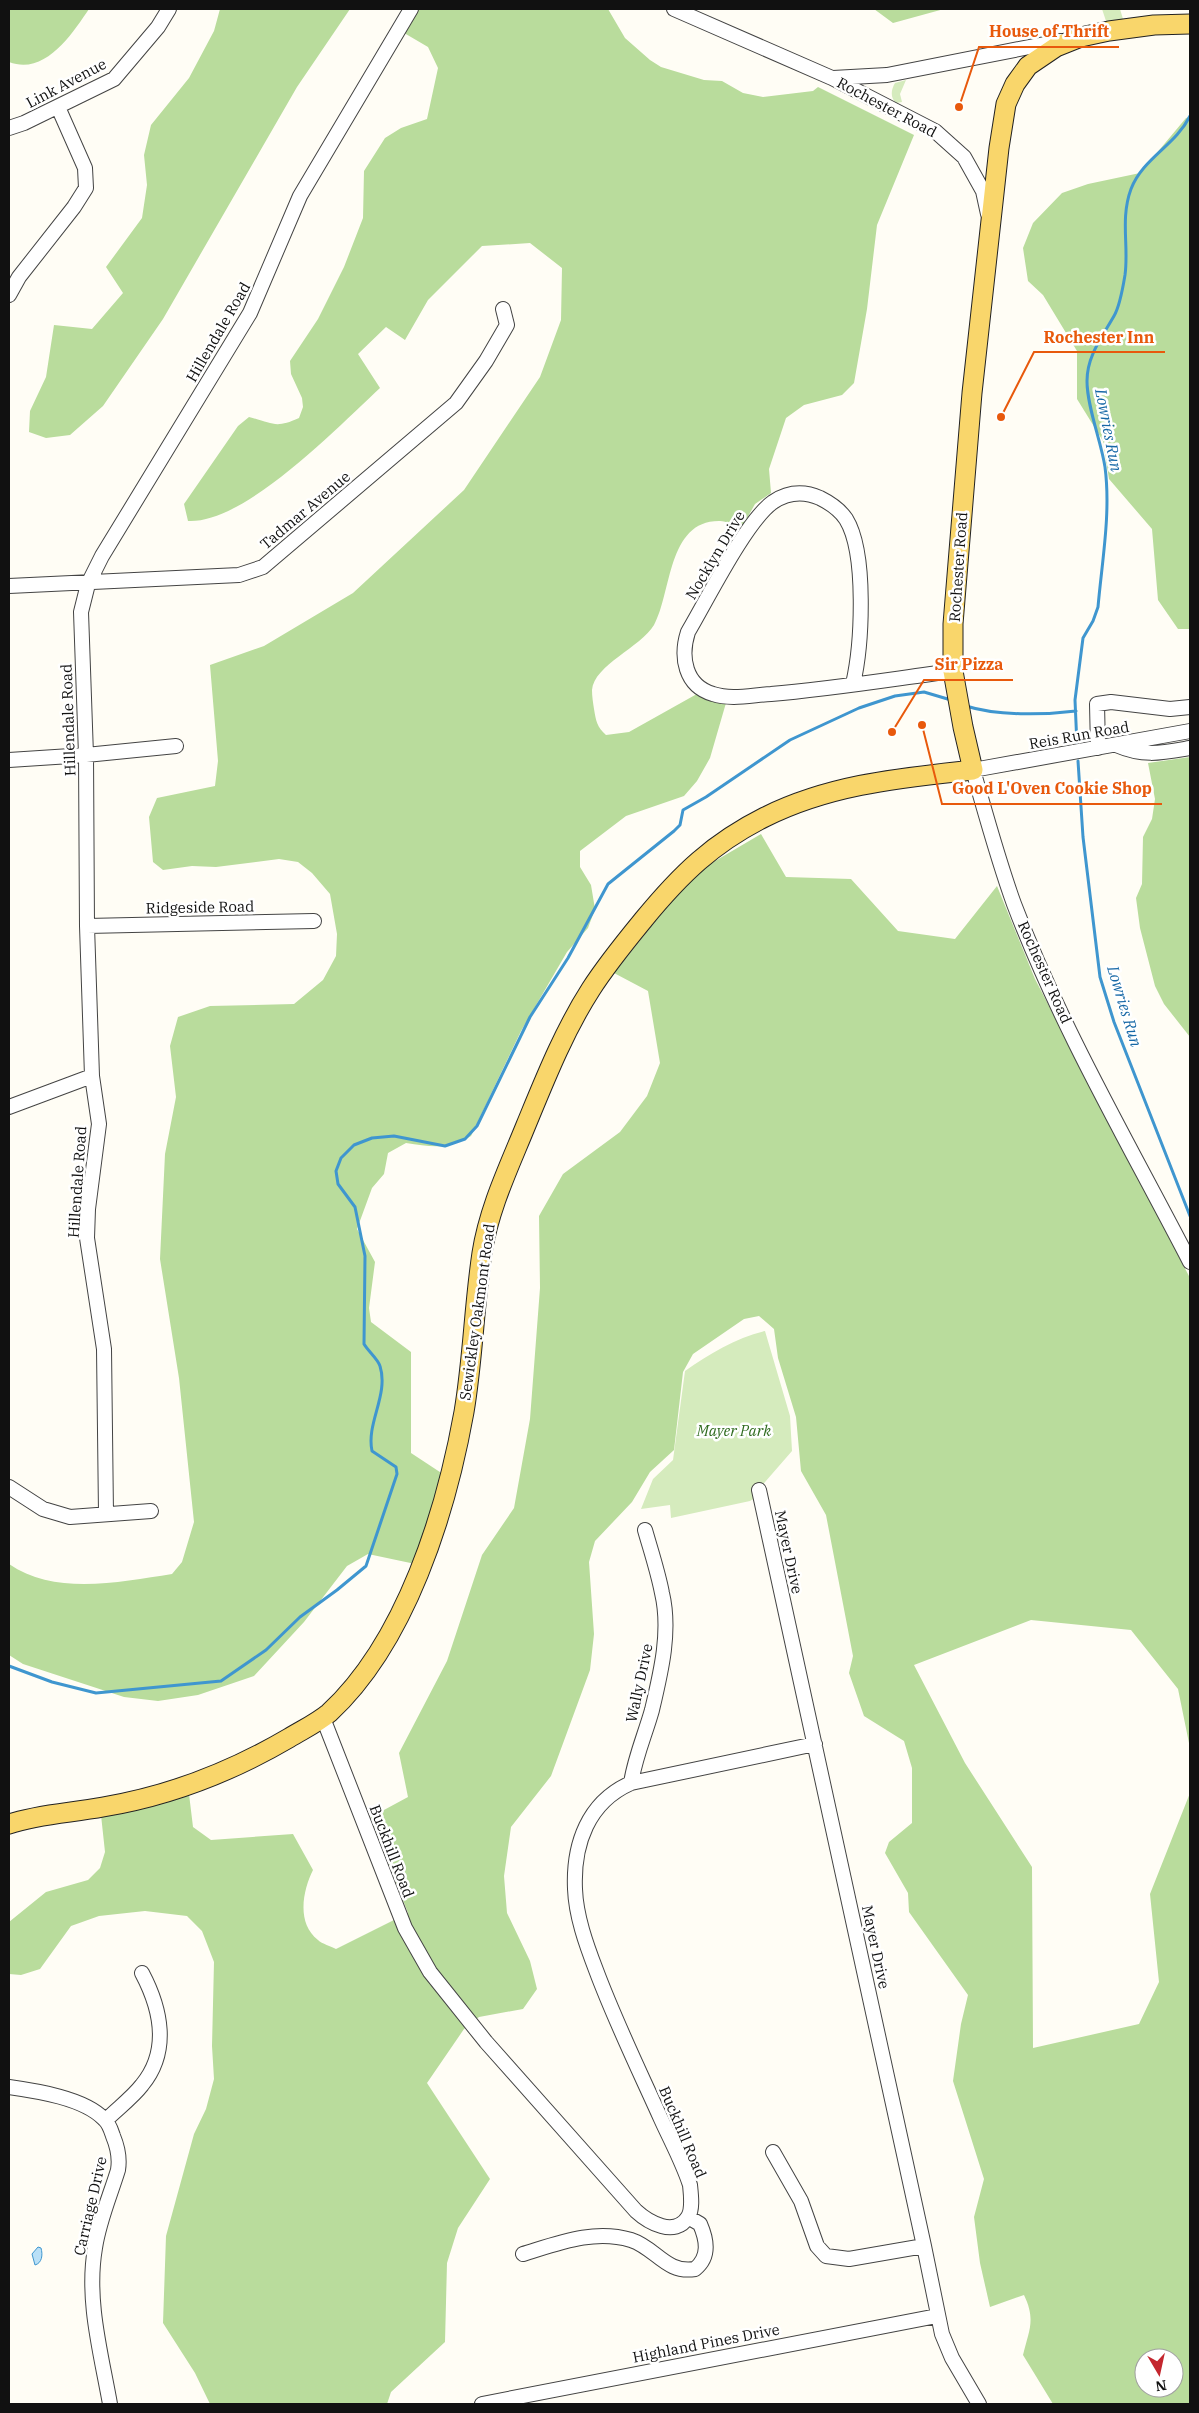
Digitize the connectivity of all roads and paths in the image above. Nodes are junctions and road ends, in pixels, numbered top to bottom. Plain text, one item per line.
1 (412, 9) edge
2 (674, 9) edge
3 (169, 10) edge
4 (1190, 24) edge
5 (1080, 37) junction
6 (832, 78) junction
7 (58, 107) junction
8 (9, 128) edge
9 (991, 232) junction
10 (9, 295) edge
11 (503, 309) dead end
12 (88, 584) junction
13 (9, 586) edge
14 (953, 671) junction
15 (853, 684) junction
16 (1190, 707) edge
17 (1190, 731) edge
18 (1116, 745) junction
19 (176, 746) dead end
20 (1098, 748) junction
21 (1190, 748) edge
22 (86, 755) junction
23 (9, 760) edge
24 (973, 770) junction
25 (314, 920) dead end
26 (87, 926) junction
27 (92, 1076) junction
28 (9, 1107) edge
29 (1190, 1262) edge
30 (9, 1487) edge
31 (759, 1490) dead end
32 (152, 1511) dead end
33 (106, 1514) junction
34 (645, 1530) dead end
35 (323, 1718) junction
36 (815, 1744) junction
37 (631, 1783) junction
38 (9, 1824) edge
39 (142, 1973) dead end
40 (9, 2087) edge
41 (106, 2120) junction
42 (773, 2152) dead end
43 (688, 2217) junction
44 (924, 2246) junction
45 (523, 2254) dead end
46 (937, 2316) junction
47 (110, 2404) edge
48 (482, 2404) edge
49 (979, 2404) edge

1 - 12 street, Hillendale Road
2 - 6 street, Rochester Road
3 - 7 street, Link Avenue
4 - 5 main road
5 - 6 street
5 - 9 main road
6 - 9 street, Rochester Road
7 - 8 street, Link Avenue
7 - 10 street
9 - 14 main road, Rochester Road
11 - 12 street, Tadmar Avenue
12 - 13 street, Tadmar Avenue
12 - 22 street, Hillendale Road
14 - 15 street, Nocklyn Drive
14 - 24 main road, Rochester Road
15 - 15 street, Nocklyn Drive
16 - 20 street
17 - 18 street, Reis Run Road
18 - 20 street, Reis Run Road
18 - 21 street
19 - 22 street
20 - 24 street, Reis Run Road
22 - 23 street
22 - 26 street, Hillendale Road
24 - 29 street, Rochester Road
24 - 35 main road, Sewickley Oakmont Road
25 - 26 street, Ridgeside Road
26 - 27 street, Hillendale Road
27 - 28 street
27 - 33 street, Hillendale Road
30 - 33 street
31 - 36 street, Mayer Drive
32 - 33 street
34 - 37 street, Wally Drive
35 - 38 main road, Sewickley Oakmont Road
35 - 43 street, Buckhill Road
36 - 37 street, Buckhill Road
36 - 44 street, Mayer Drive
37 - 43 street, Buckhill Road
39 - 41 street
40 - 41 street
41 - 47 street, Carriage Drive
42 - 44 street
43 - 45 street
44 - 46 street, Mayer Drive
46 - 48 street, Highland Pines Drive
46 - 49 street, Mayer Drive

